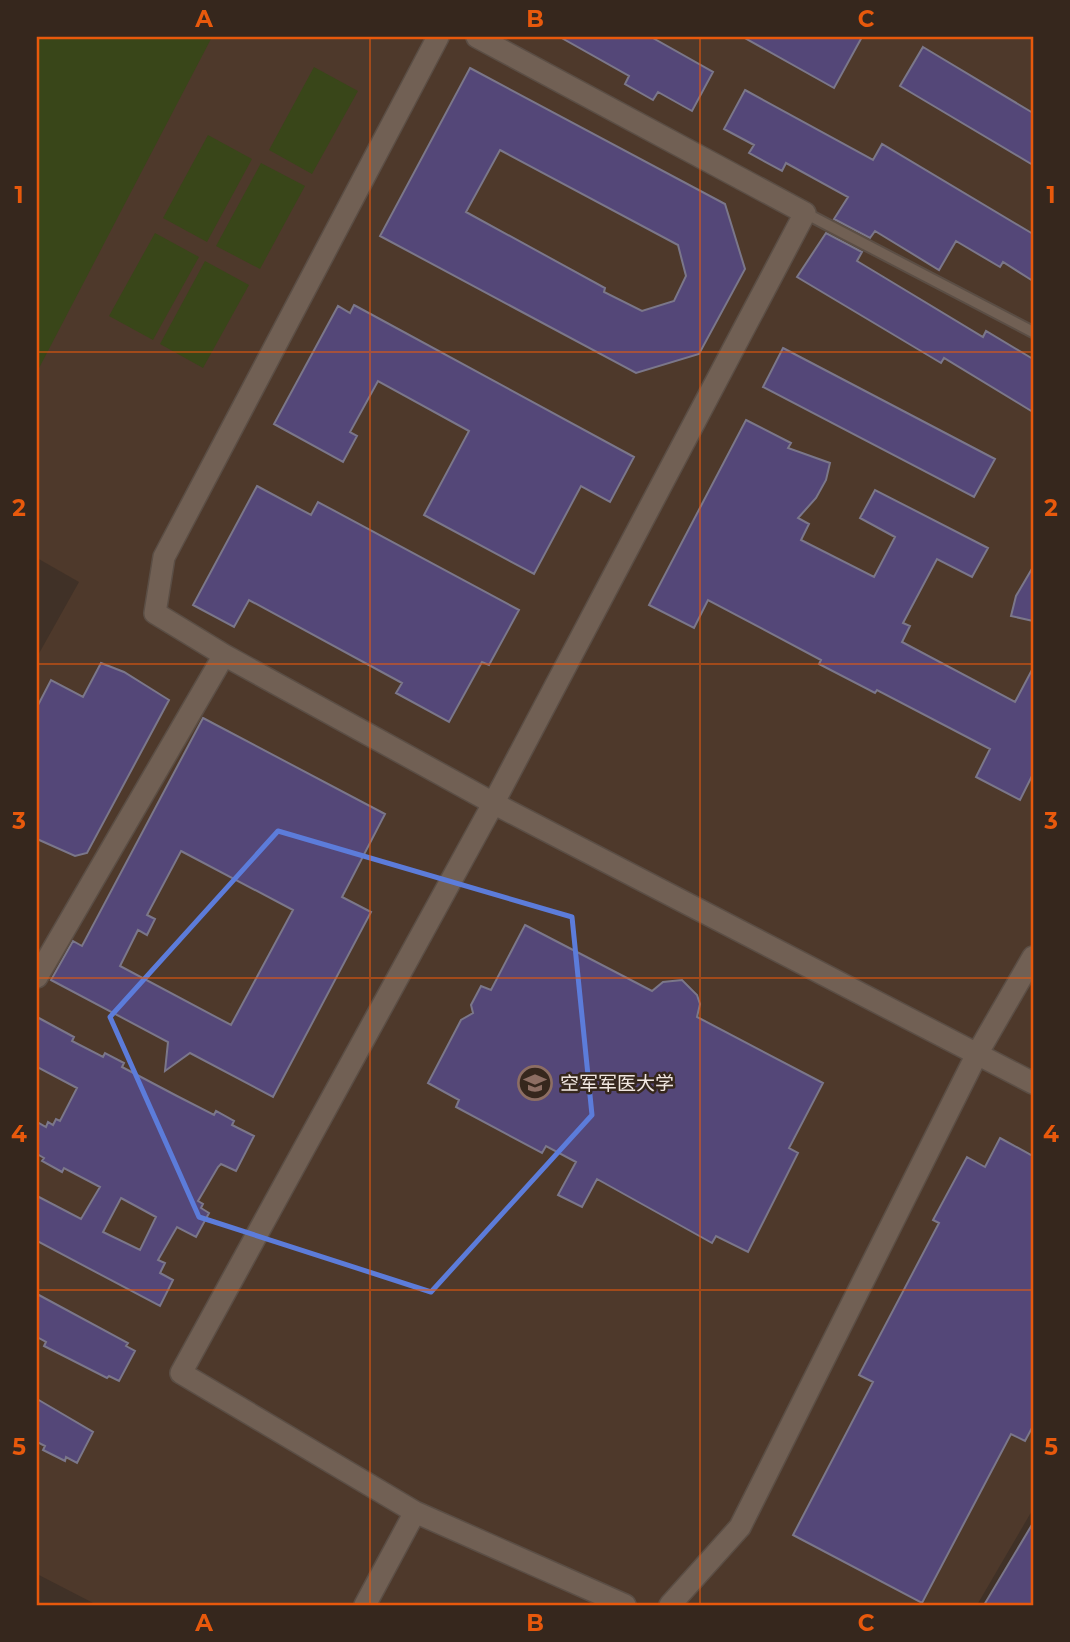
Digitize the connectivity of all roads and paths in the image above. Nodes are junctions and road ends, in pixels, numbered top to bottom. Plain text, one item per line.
1 (438, 37) edge
2 (477, 37) edge
3 (805, 213) junction
4 (1033, 332) edge
5 (223, 655) junction
6 (493, 803) junction
7 (1033, 957) edge
8 (37, 977) edge
9 (977, 1054) junction
10 (1033, 1083) edge
11 (415, 1512) junction
12 (365, 1605) edge
13 (625, 1605) edge
14 (670, 1605) edge

1 - 5 street
2 - 3 street
3 - 4 lane
3 - 6 street
5 - 6 street
5 - 8 street
6 - 9 street
6 - 11 street
7 - 9 street
9 - 10 street
9 - 14 street
11 - 12 street
11 - 13 street

